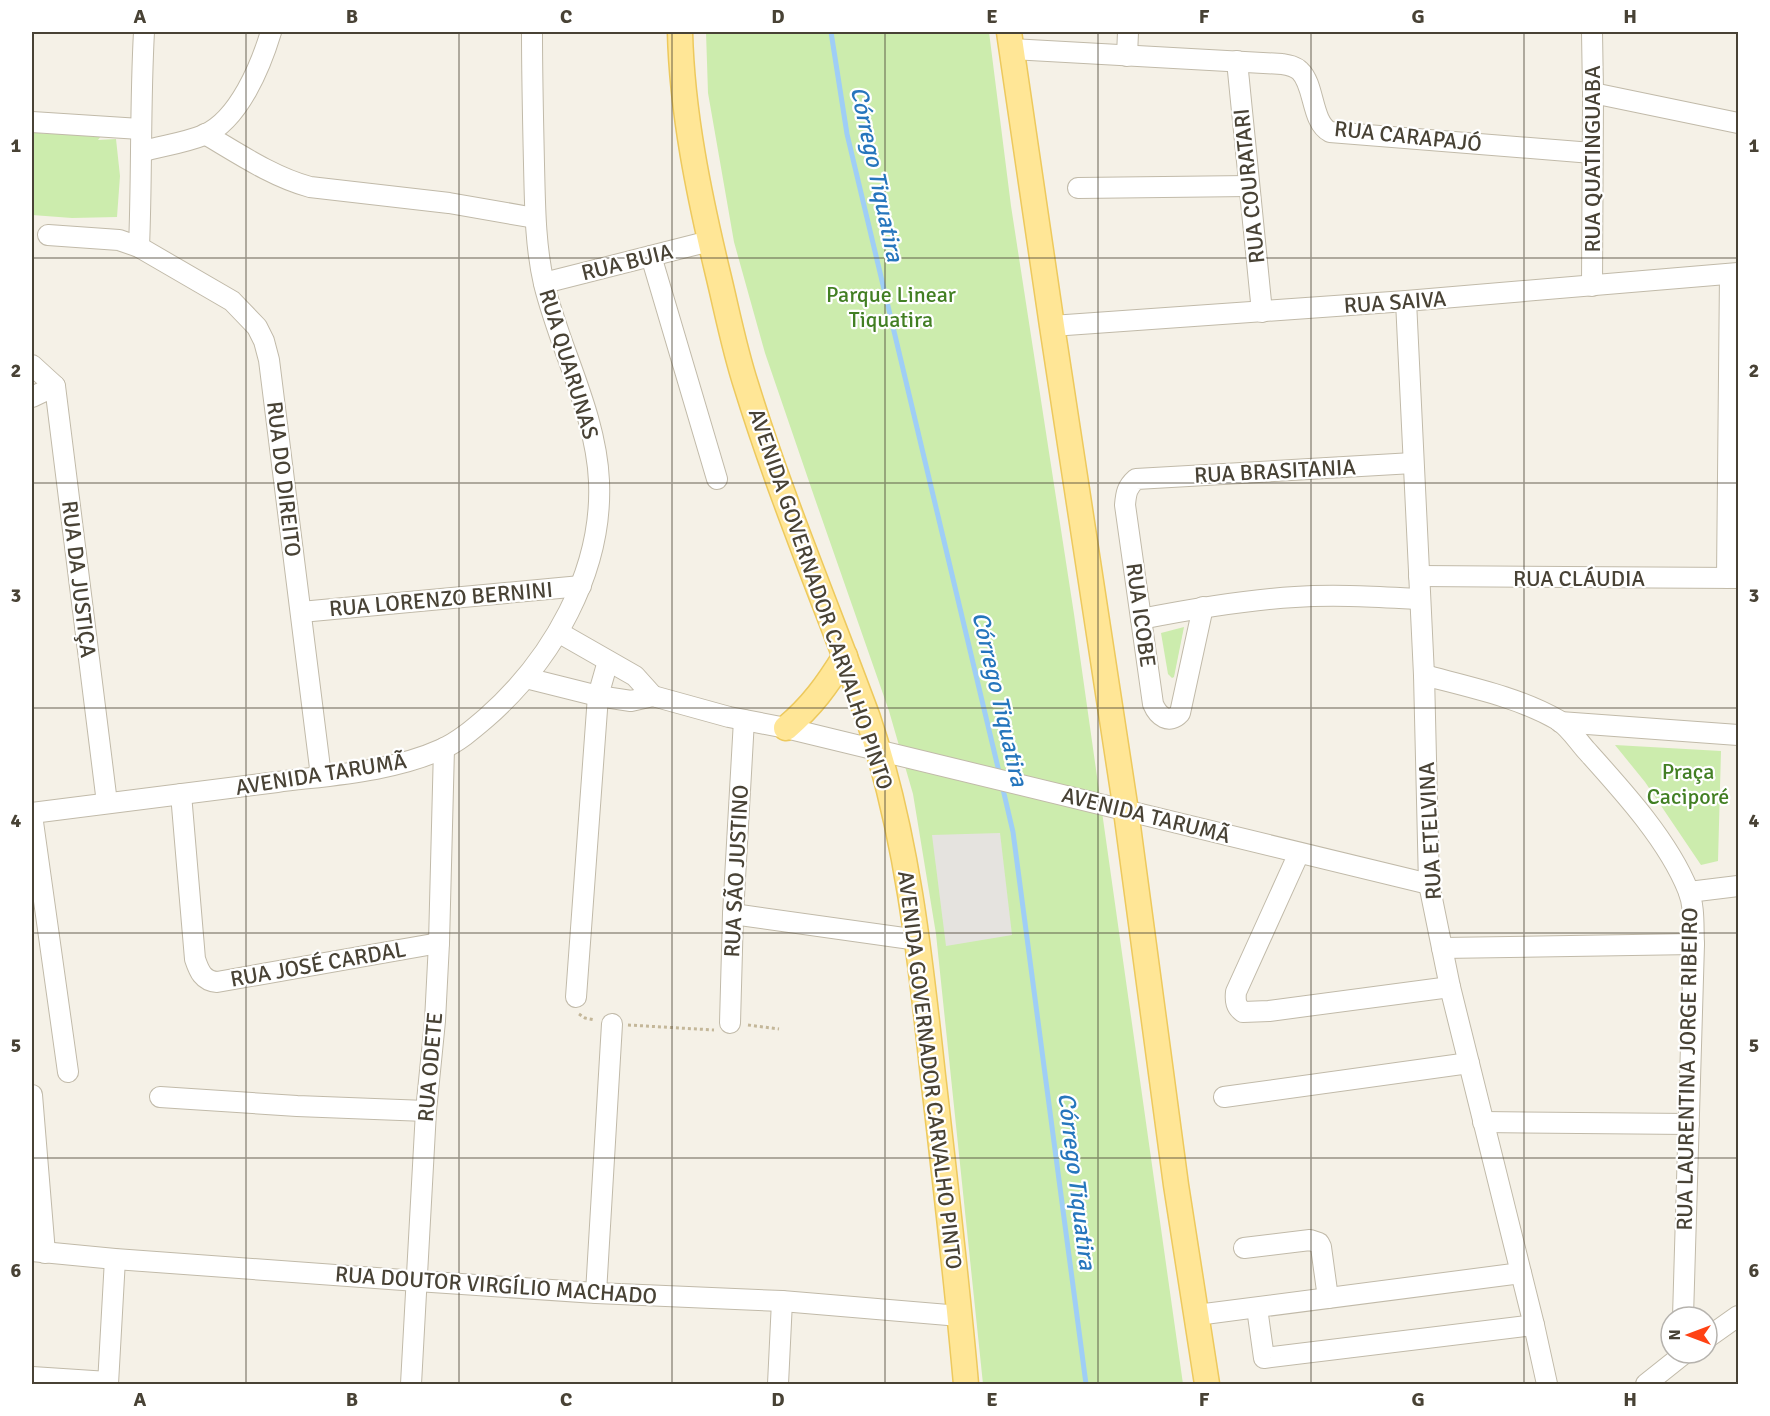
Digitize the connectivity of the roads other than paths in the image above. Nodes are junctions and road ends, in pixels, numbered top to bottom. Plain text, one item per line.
1 (144, 32) edge
2 (272, 32) edge
3 (532, 32) edge
4 (680, 32) edge
5 (1128, 32) edge
6 (1592, 32) edge
7 (1011, 40) edge
8 (1127, 56) junction
9 (1237, 61) junction
10 (1593, 93) junction
11 (32, 122) edge
12 (1738, 123) edge
13 (140, 129) junction
14 (205, 134) junction
15 (141, 152) junction
16 (1592, 153) junction
17 (1249, 186) junction
18 (1078, 188) dead end
19 (535, 218) junction
20 (48, 235) dead end
21 (710, 241) junction
22 (139, 247) junction
23 (651, 256) junction
24 (1734, 274) edge
25 (544, 283) junction
26 (1592, 286) junction
27 (1406, 301) junction
28 (1262, 312) junction
29 (1052, 326) junction
30 (32, 365) edge
31 (55, 386) junction
32 (32, 397) edge
33 (1413, 463) junction
34 (717, 479) dead end
35 (1136, 479) joint
36 (1419, 576) junction
37 (1732, 578) edge
38 (581, 585) junction
39 (1419, 599) junction
40 (1203, 607) junction
41 (301, 612) junction
42 (1141, 619) junction
43 (558, 632) junction
44 (845, 656) junction
45 (608, 661) junction
46 (1424, 675) junction
47 (526, 678) junction
48 (597, 696) junction
49 (653, 696) junction
50 (744, 720) junction
51 (1560, 722) junction
52 (786, 728) junction
53 (1738, 735) edge
54 (444, 748) junction
55 (879, 750) junction
56 (321, 776) junction
57 (181, 794) junction
58 (107, 803) junction
59 (1126, 811) junction
60 (32, 814) edge
61 (1299, 853) junction
62 (1429, 884) junction
63 (1738, 886) edge
64 (1689, 892) junction
65 (733, 914) junction
66 (918, 940) junction
67 (439, 943) junction
68 (1694, 944) junction
69 (1442, 948) junction
70 (1450, 987) junction
71 (576, 997) road end
72 (730, 1023) road end
73 (612, 1024) road end
74 (1469, 1063) junction
75 (68, 1072) dead end
76 (32, 1095) edge
77 (160, 1097) dead end
78 (1224, 1097) dead end
79 (426, 1111) junction
80 (1483, 1122) junction
81 (1689, 1124) junction
82 (1244, 1248) dead end
83 (38, 1252) edge
84 (115, 1259) junction
85 (1521, 1273) junction
86 (417, 1281) junction
87 (596, 1293) junction
88 (1328, 1298) junction
89 (782, 1301) junction
90 (1683, 1305) edge
91 (1257, 1308) junction
92 (1197, 1315) junction
93 (960, 1316) junction
94 (1738, 1316) edge
95 (1534, 1325) junction
96 (1719, 1329) edge
97 (1669, 1365) edge
98 (32, 1377) edge
99 (108, 1383) edge
100 (411, 1384) edge
101 (778, 1384) edge
102 (966, 1384) edge
103 (1207, 1384) edge
104 (1547, 1384) edge
105 (1646, 1384) edge

1 - 13 street
2 - 14 street
3 - 19 street, RUA QUARUNAS
4 - 21 main road, AVENIDA GOVERNADOR CARVALHO PINTO
5 - 8 street
6 - 10 street, RUA QUATINGUABA
7 - 8 street, RUA CARAPAJÓ
7 - 29 main road
8 - 9 street, RUA CARAPAJÓ
9 - 16 street, RUA CARAPAJÓ
9 - 17 street, RUA COURATARI
10 - 12 street
10 - 16 street, RUA QUATINGUABA
11 - 13 street
13 - 15 street
14 - 15 street
14 - 19 street
15 - 22 street
16 - 26 street, RUA QUATINGUABA
17 - 18 street
17 - 28 street, RUA COURATARI
19 - 25 street, RUA QUARUNAS
20 - 22 street, RUA DO DIREITO
21 - 23 street, RUA BUIA
21 - 44 main road, AVENIDA GOVERNADOR CARVALHO PINTO
22 - 41 street, RUA DO DIREITO
23 - 25 street, RUA BUIA
23 - 34 street
24 - 26 street, RUA SAIVA
24 - 37 street
25 - 38 street, RUA QUARUNAS
26 - 27 street, RUA SAIVA
27 - 28 street, RUA SAIVA
27 - 33 street, RUA ETELVINA
28 - 29 street, RUA SAIVA
29 - 59 main road
30 - 31 street
31 - 32 street
31 - 58 street, RUA DA JUSTIÇA
33 - 35 street, RUA BRASITANIA
33 - 36 street, RUA ETELVINA
35 - 42 street, RUA ICOBE
36 - 37 street, RUA CLÁUDIA
36 - 39 street, RUA ETELVINA
38 - 41 street, RUA LORENZO BERNINI
38 - 43 street, RUA QUARUNAS
39 - 40 street
39 - 46 street, RUA ETELVINA
40 - 42 street
40 - 42 street, RUA ICOBE
41 - 56 street, RUA DO DIREITO
43 - 45 street
43 - 47 street, RUA QUARUNAS
44 - 52 main road
44 - 55 main road, AVENIDA GOVERNADOR CARVALHO PINTO
45 - 48 street
45 - 49 street
46 - 51 street, RUA LAURENTINA JORGE RIBEIRO
46 - 62 street, RUA ETELVINA
47 - 48 street, AVENIDA TARUMÃ
47 - 54 street, AVENIDA TARUMÃ
48 - 49 street, AVENIDA TARUMÃ
48 - 71 street
49 - 50 street, AVENIDA TARUMÃ
50 - 52 street, AVENIDA TARUMÃ
50 - 65 street, RUA SÃO JUSTINO
51 - 53 street
51 - 64 street, RUA LAURENTINA JORGE RIBEIRO
52 - 55 street, AVENIDA TARUMÃ
54 - 56 street, AVENIDA TARUMÃ
54 - 67 street, RUA ODETE
55 - 59 street, AVENIDA TARUMÃ
55 - 66 main road, AVENIDA GOVERNADOR CARVALHO PINTO
56 - 57 street, AVENIDA TARUMÃ
57 - 58 street, AVENIDA TARUMÃ
57 - 67 street, RUA JOSÉ CARDAL
58 - 60 street, AVENIDA TARUMÃ
59 - 61 street, AVENIDA TARUMÃ
59 - 92 main road
60 - 75 street
61 - 62 street, AVENIDA TARUMÃ
61 - 70 street
62 - 69 street, RUA ETELVINA
63 - 64 street
64 - 68 street, RUA LAURENTINA JORGE RIBEIRO
65 - 66 street
65 - 72 street, RUA SÃO JUSTINO
66 - 93 main road, AVENIDA GOVERNADOR CARVALHO PINTO
67 - 79 street, RUA ODETE
68 - 69 street
68 - 81 street, RUA LAURENTINA JORGE RIBEIRO
69 - 70 street, RUA ETELVINA
70 - 74 street, RUA ETELVINA
73 - 87 street
74 - 78 street
74 - 80 street, RUA ETELVINA
76 - 83 street
77 - 79 street
79 - 86 street, RUA ODETE
80 - 81 street
80 - 85 street, RUA ETELVINA
81 - 90 street, RUA LAURENTINA JORGE RIBEIRO
82 - 88 street
83 - 84 street, RUA DOUTOR VIRGÍLIO MACHADO
84 - 86 street, RUA DOUTOR VIRGÍLIO MACHADO
84 - 99 street
85 - 88 street
85 - 95 street, RUA ETELVINA
86 - 87 street, RUA DOUTOR VIRGÍLIO MACHADO
86 - 100 street, RUA ODETE
87 - 89 street, RUA DOUTOR VIRGÍLIO MACHADO
88 - 91 street
89 - 93 street, RUA DOUTOR VIRGÍLIO MACHADO
89 - 101 street
91 - 92 street
91 - 95 street
92 - 103 main road
93 - 102 main road, AVENIDA GOVERNADOR CARVALHO PINTO
94 - 96 street
95 - 104 street, RUA ETELVINA
97 - 105 street
98 - 99 street

